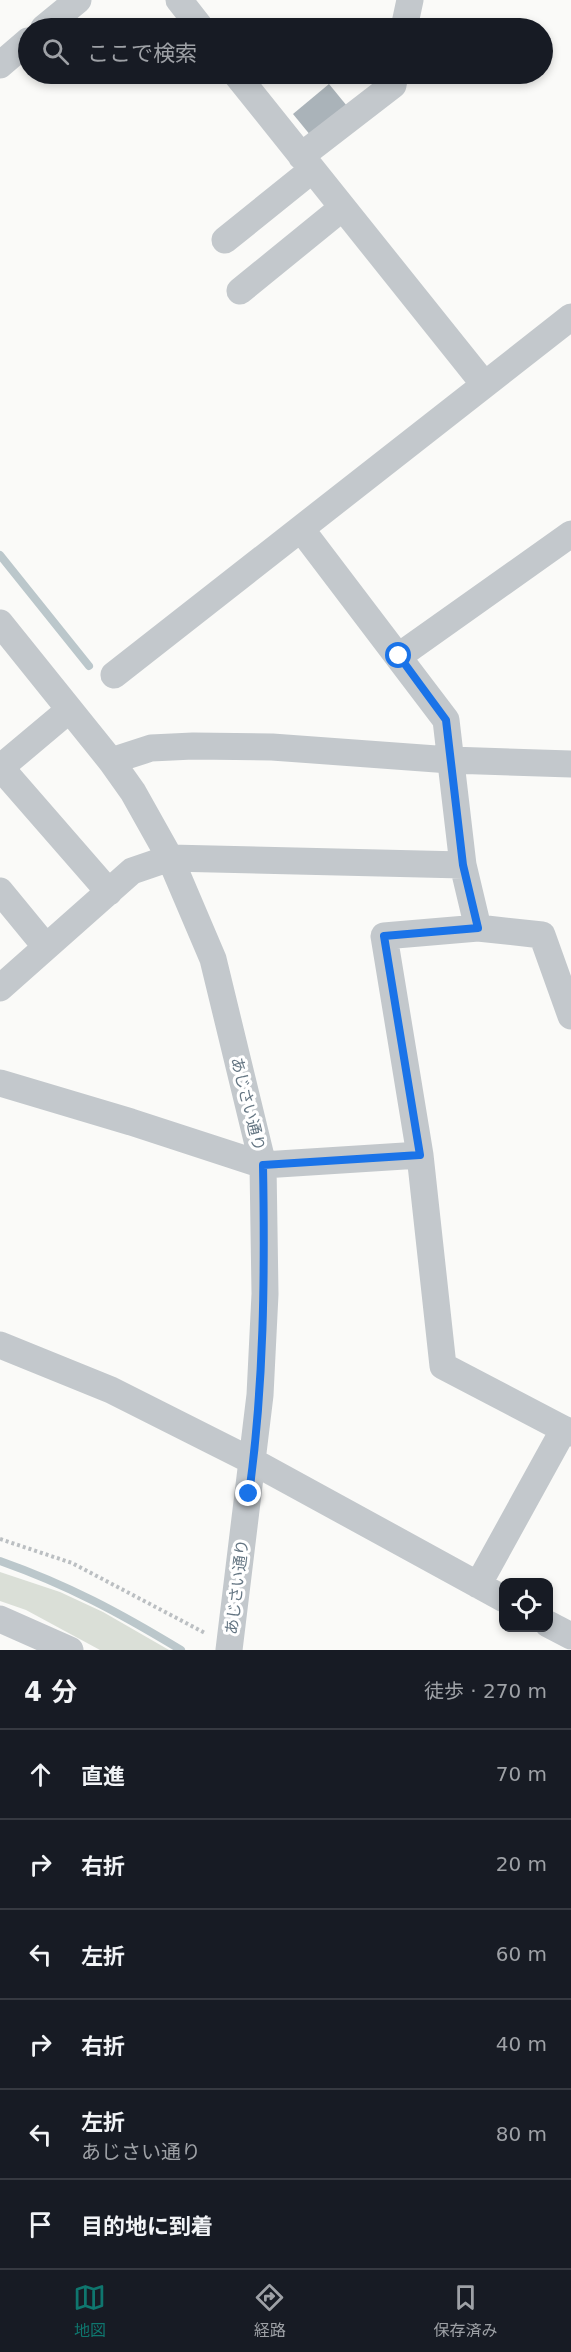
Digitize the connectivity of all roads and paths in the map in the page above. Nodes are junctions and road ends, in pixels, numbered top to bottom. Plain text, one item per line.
1 (78, 0) edge
2 (179, 0) edge
3 (410, 0) edge
4 (56, 18) edge
5 (193, 18) edge
6 (406, 18) edge
7 (18, 50) edge
8 (0, 65) edge
9 (244, 84) edge
10 (393, 84) edge
11 (307, 163) junction
12 (342, 208) junction
13 (225, 240) dead end
14 (240, 291) dead end
15 (571, 317) edge
16 (484, 384) junction
17 (301, 529) junction
18 (571, 534) edge
19 (0, 623) edge
20 (399, 656) junction
21 (114, 675) dead end
22 (69, 710) junction
23 (450, 760) junction
24 (111, 761) junction
25 (571, 764) edge
26 (0, 768) edge
27 (170, 858) junction
28 (463, 865) junction
29 (0, 891) edge
30 (109, 892) junction
31 (478, 928) junction
32 (46, 947) junction
33 (0, 988) edge
34 (571, 1016) edge
35 (0, 1083) edge
36 (420, 1155) junction
37 (263, 1165) junction
38 (0, 1345) edge
39 (568, 1431) edge
40 (254, 1462) junction
41 (0, 1539) edge
42 (478, 1585) junction
43 (499, 1596) edge
44 (0, 1619) edge
45 (553, 1626) edge
46 (205, 1633) dead end
47 (571, 1636) edge
48 (70, 1650) edge
49 (229, 1650) edge

1 - 4 street
2 - 5 street
3 - 6 street
7 - 8 street
9 - 11 street
10 - 11 street
11 - 12 street
11 - 13 street
12 - 14 street
12 - 16 street
15 - 16 street
16 - 17 street
17 - 20 street
17 - 21 street
18 - 20 street
19 - 22 street, あじさい通り
20 - 23 street
22 - 24 street, あじさい通り
22 - 26 street
23 - 24 street
23 - 25 street
23 - 28 street
24 - 27 street, あじさい通り
26 - 30 street
27 - 28 street
27 - 30 street
27 - 37 street, あじさい通り
28 - 31 street
29 - 32 street
30 - 32 street
31 - 34 street
31 - 36 street
32 - 33 street
35 - 37 street
36 - 37 street
36 - 39 street
37 - 40 street, あじさい通り
38 - 40 street
39 - 42 street
40 - 42 street
40 - 49 street, あじさい通り
41 - 46 path
42 - 43 street
44 - 48 street
45 - 47 street

